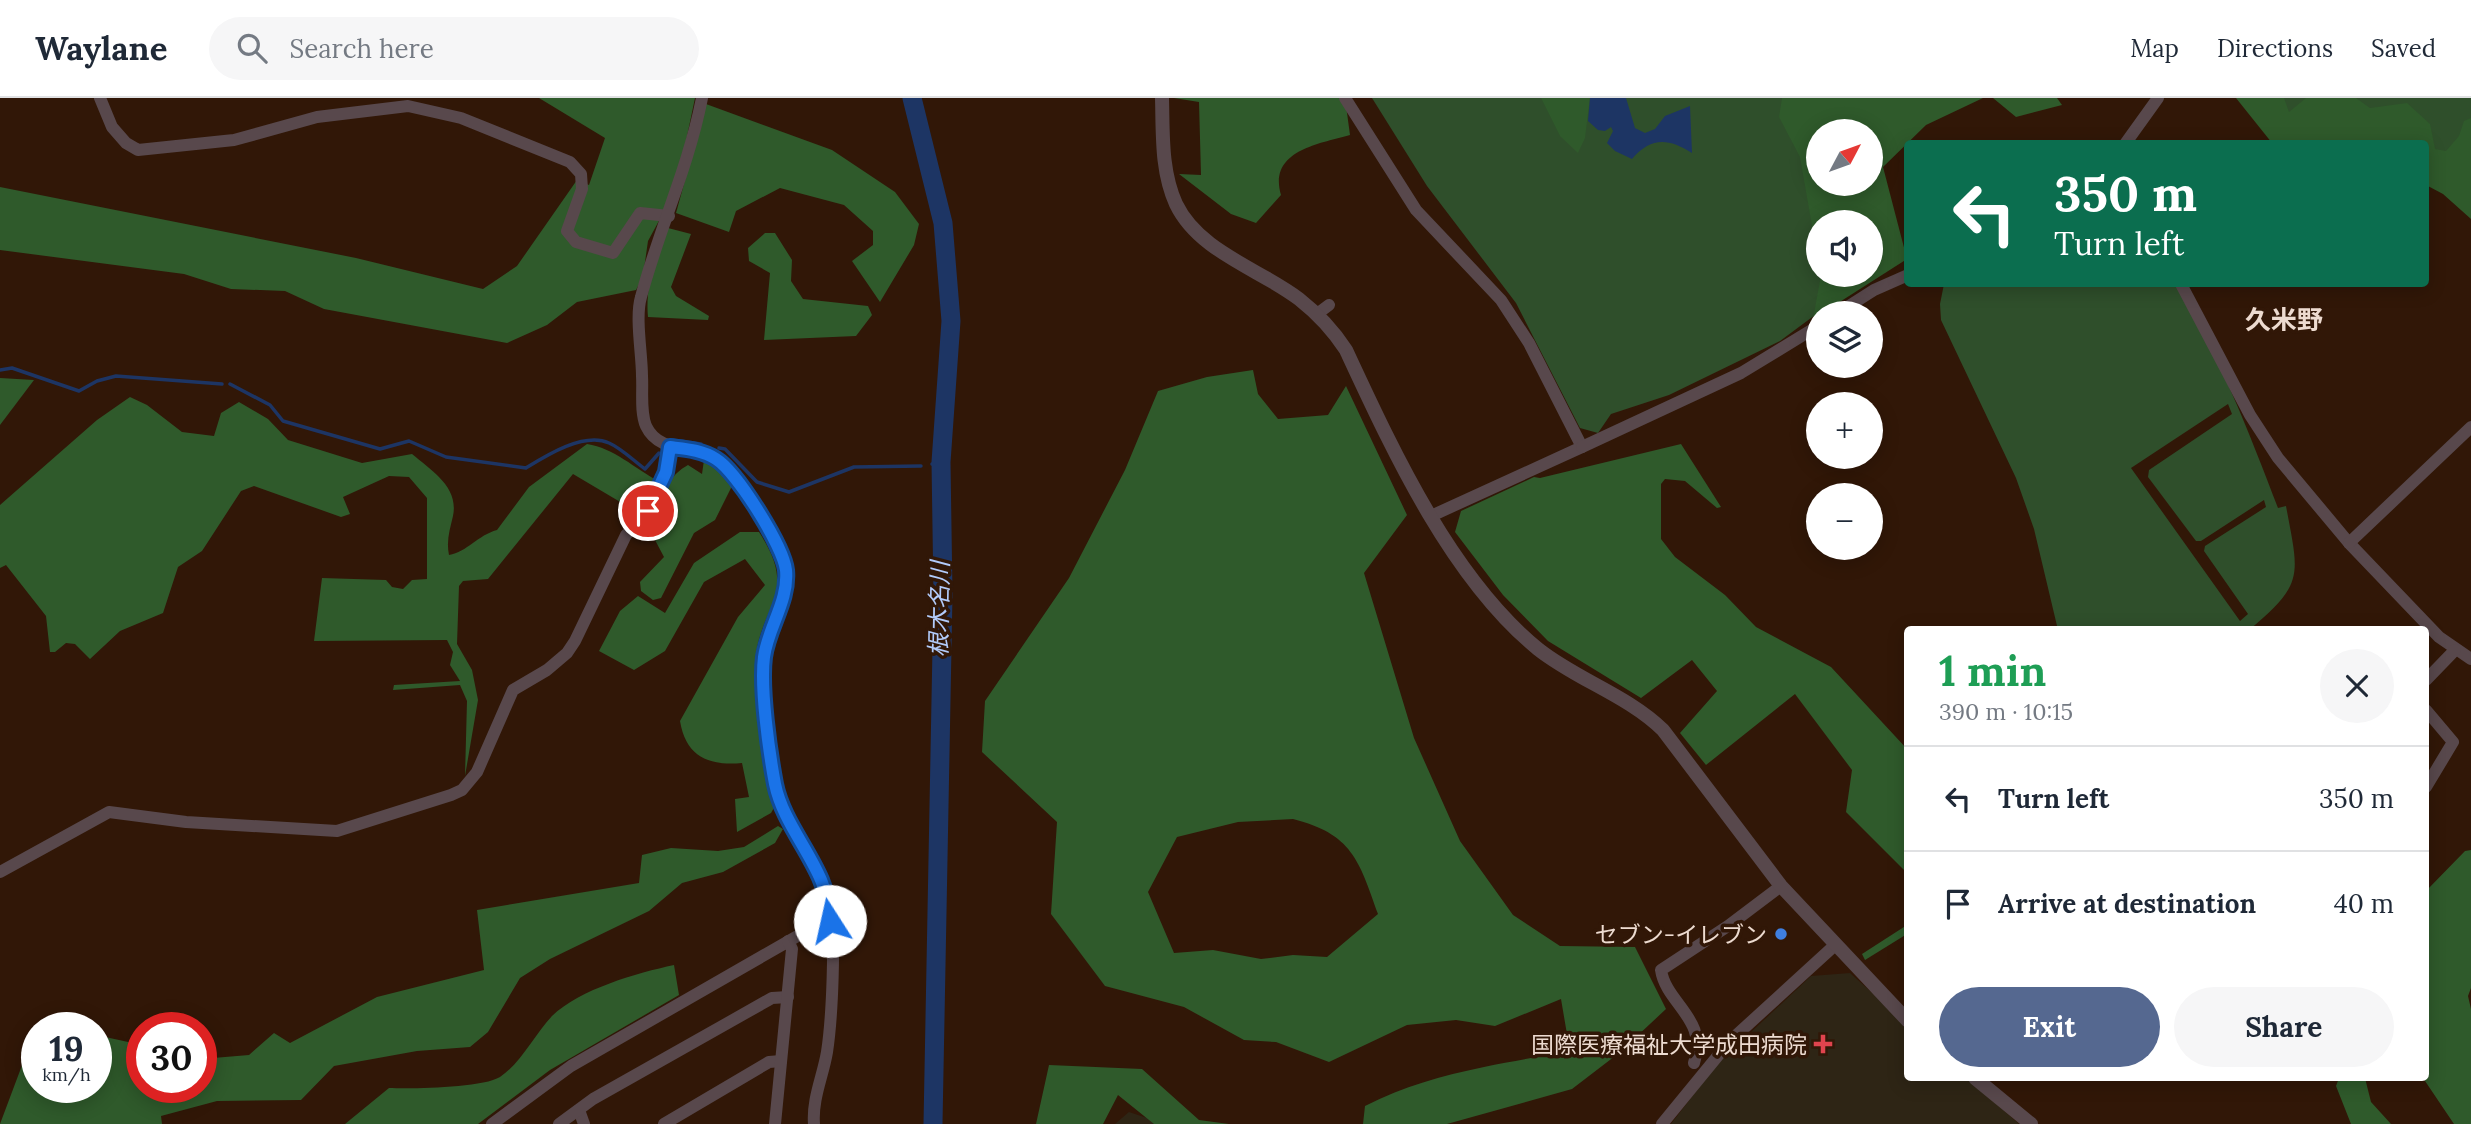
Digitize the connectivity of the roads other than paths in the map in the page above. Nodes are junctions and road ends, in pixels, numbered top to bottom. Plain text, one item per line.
1 (100, 98) edge
2 (702, 98) edge
3 (1162, 98) edge
4 (1345, 98) edge
5 (2158, 98) edge
6 (2127, 140) edge
7 (669, 216) junction
8 (1904, 277) edge
9 (2183, 287) edge
10 (1857, 301) edge
11 (1806, 333) edge
12 (2471, 426) edge
13 (670, 447) junction
14 (1582, 447) junction
15 (1430, 516) junction
16 (2348, 542) junction
17 (2455, 650) junction
18 (2471, 659) edge
19 (2429, 677) edge
20 (2429, 714) edge
21 (2429, 782) edge
22 (0, 872) edge
23 (1781, 886) junction
24 (830, 921) junction
25 (788, 942) junction
26 (1834, 946) junction
27 (788, 997) junction
28 (1904, 1017) edge
29 (781, 1061) junction
30 (1694, 1063) dead end
31 (1979, 1081) edge
32 (579, 1110) junction
33 (492, 1124) edge
34 (559, 1124) edge
35 (584, 1124) edge
36 (664, 1124) edge
37 (775, 1124) edge
38 (814, 1124) edge
39 (1662, 1124) edge
40 (2031, 1124) edge

1 - 7 street
2 - 7 street
3 - 15 street
4 - 14 street
5 - 6 street
7 - 13 street
8 - 10 street
9 - 16 street
11 - 14 street
12 - 16 street
13 - 22 street
13 - 24 street
14 - 15 street
15 - 23 street
16 - 17 street
17 - 18 street
17 - 19 street
20 - 21 street
23 - 26 street
23 - 30 street
24 - 25 street
24 - 38 street
25 - 27 street
25 - 33 street
26 - 28 street
26 - 39 street
27 - 29 street
27 - 32 street
29 - 36 street
29 - 37 street
31 - 40 street
32 - 34 street
32 - 35 street

